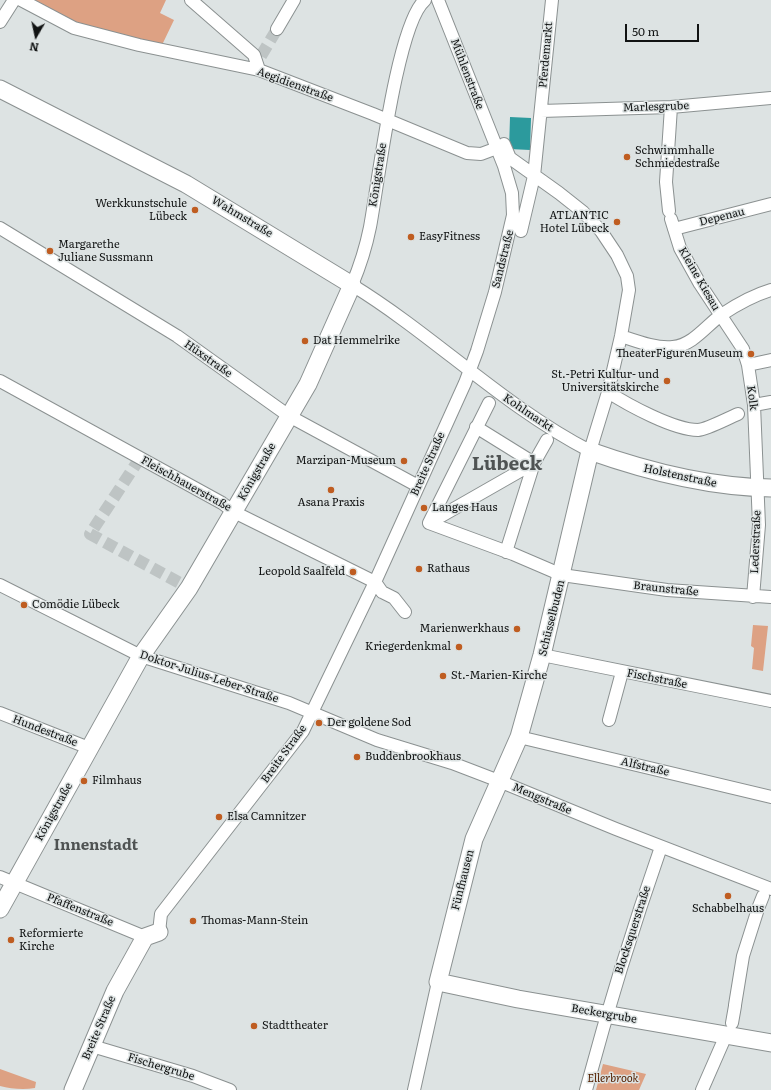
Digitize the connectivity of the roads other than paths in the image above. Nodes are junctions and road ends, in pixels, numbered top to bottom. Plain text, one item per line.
1 (14, 0) edge
2 (21, 0) edge
3 (191, 0) edge
4 (294, 0) edge
5 (425, 0) edge
6 (438, 0) edge
7 (552, 0) edge
8 (0, 22) edge
9 (277, 29) tunnel mouth
10 (259, 63) junction
11 (0, 89) edge
12 (771, 98) edge
13 (671, 107) junction
14 (490, 110) dead end
15 (541, 110) junction
16 (388, 120) junction
17 (491, 124) junction
18 (497, 148) junction
19 (534, 176) junction
20 (771, 204) edge
21 (671, 220) junction
22 (0, 228) edge
23 (521, 232) dead end
24 (352, 285) junction
25 (771, 290) edge
26 (721, 316) junction
27 (621, 336) junction
28 (771, 360) edge
29 (748, 365) junction
30 (470, 370) junction
31 (0, 381) edge
32 (608, 392) junction
33 (771, 402) edge
34 (489, 404) dead end
35 (754, 405) junction
36 (738, 414) dead end
37 (289, 416) junction
38 (476, 427) junction
39 (547, 440) dead end
40 (590, 451) junction
41 (534, 463) junction
42 (418, 486) junction
43 (764, 488) edge
44 (234, 512) junction
45 (429, 522) junction
46 (510, 553) junction
47 (562, 575) junction
48 (0, 585) edge
49 (380, 589) junction
50 (753, 597) junction
51 (771, 598) edge
52 (405, 612) dead end
53 (141, 656) junction
54 (542, 656) junction
55 (622, 672) junction
56 (771, 701) edge
57 (0, 713) edge
58 (312, 713) junction
59 (609, 720) dead end
60 (519, 737) junction
61 (89, 748) junction
62 (499, 781) junction
63 (771, 797) edge
64 (661, 847) junction
65 (7, 880) edge
66 (762, 901) edge
67 (0, 909) edge
68 (152, 935) junction
69 (438, 982) junction
70 (606, 1014) junction
71 (729, 1029) junction
72 (771, 1043) edge
73 (92, 1046) junction
74 (73, 1090) edge
75 (230, 1090) edge
76 (414, 1090) edge
77 (586, 1090) edge
78 (702, 1090) edge

1 - 8 street
2 - 10 street, Aegidienstraße
3 - 10 street
4 - 9 street
5 - 16 street, Königstraße
6 - 17 street, Mühlenstraße
7 - 15 street, Pferdemarkt
10 - 16 street, Aegidienstraße
11 - 24 street, Wahmstraße
12 - 13 street, Marlesgrube
13 - 15 street, Marlesgrube
13 - 21 street, Kleine Kiesau
14 - 17 street
15 - 19 street, Pferdemarkt
16 - 18 street, Aegidienstraße
16 - 24 street, Königstraße
17 - 18 street, Mühlenstraße
17 - 19 street
18 - 30 street, Sandstraße
19 - 23 street, Pferdemarkt
19 - 27 street
20 - 21 street, Depenau
21 - 26 street, Kleine Kiesau
22 - 37 street, Hüxstraße
24 - 30 street, Wahmstraße
24 - 37 street, Königstraße
25 - 26 street
26 - 27 street
26 - 29 street, Kolk
27 - 32 street
28 - 29 street
29 - 35 street, Kolk
30 - 40 street, Kohlmarkt
30 - 42 street, Breite Straße
31 - 44 street, Fleischhauerstraße
32 - 36 street
32 - 40 street
33 - 35 street
34 - 38 street
35 - 43 street, Kolk
37 - 42 street, Hüxstraße
37 - 44 street, Königstraße
38 - 41 street
38 - 45 street
39 - 41 street
40 - 43 street, Holstenstraße
40 - 47 street, Schüsselbuden
41 - 45 street
41 - 46 street
42 - 49 street, Breite Straße
43 - 50 street, Lederstraße
44 - 49 street, Fleischhauerstraße
44 - 53 street, Königstraße
45 - 46 street, Braunstraße
46 - 47 street, Braunstraße
47 - 50 street, Braunstraße
47 - 54 street, Schüsselbuden
48 - 53 street, Doktor-Julius-Leber-Straße
49 - 52 street, Fleischhauerstraße
49 - 58 street, Breite Straße
50 - 51 street, Braunstraße
53 - 58 street, Doktor-Julius-Leber-Straße
53 - 61 street, Königstraße
54 - 55 street, Fischstraße
54 - 60 street, Schüsselbuden
55 - 56 street, Fischstraße
55 - 59 street
57 - 61 street, Hundestraße
58 - 62 street, Mengstraße
58 - 68 street, Breite Straße
60 - 62 street, Schüsselbuden
60 - 63 street, Alfstraße
61 - 65 street, Königstraße
62 - 64 street, Mengstraße
62 - 69 street, Fünfhausen
64 - 66 street, Mengstraße
64 - 70 street, Blocksquerstraße
65 - 67 street, Königstraße
65 - 68 street, Pfaffenstraße
66 - 71 street
68 - 73 street, Breite Straße
69 - 70 street, Beckergrube
69 - 76 street
70 - 71 street, Beckergrube
70 - 77 street
71 - 72 street, Beckergrube
71 - 78 street
73 - 74 street, Breite Straße
73 - 75 street, Fischergrube

